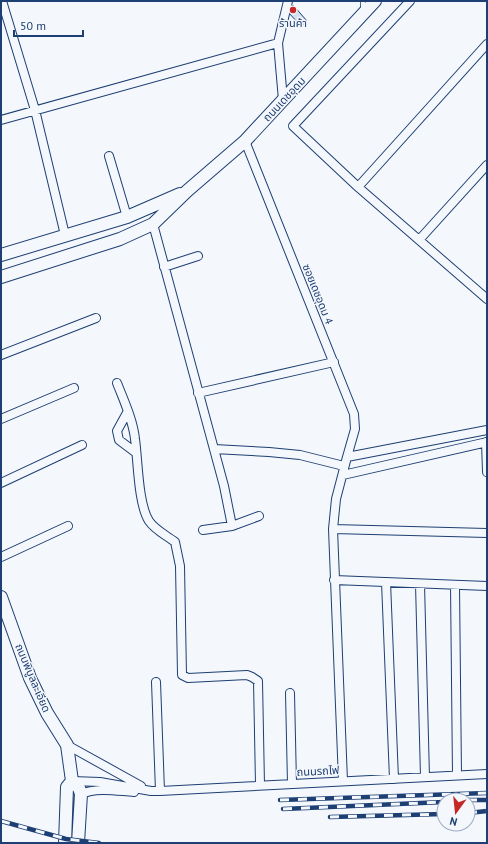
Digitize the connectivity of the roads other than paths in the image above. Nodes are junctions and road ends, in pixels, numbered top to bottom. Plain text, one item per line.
1 (288, 1) edge
2 (363, 1) edge
3 (375, 1) edge
4 (410, 1) edge
5 (3, 2) edge
6 (363, 14) junction
7 (278, 43) junction
8 (487, 44) edge
9 (283, 100) junction
10 (35, 110) junction
11 (1, 120) edge
12 (245, 141) junction
13 (109, 156) dead end
14 (487, 165) edge
15 (358, 187) junction
16 (187, 191) junction
17 (127, 217) junction
18 (153, 224) junction
19 (65, 235) junction
20 (419, 240) junction
21 (1, 255) edge
22 (71, 256) junction
23 (198, 256) dead end
24 (164, 267) junction
25 (1, 277) edge
26 (485, 293) edge
27 (96, 318) dead end
28 (1, 355) edge
29 (334, 362) junction
30 (117, 383) dead end
31 (74, 388) dead end
32 (198, 393) junction
33 (128, 411) junction
34 (1, 419) edge
35 (487, 430) edge
36 (486, 442) edge
37 (82, 445) dead end
38 (214, 449) junction
39 (135, 452) junction
40 (347, 457) junction
41 (344, 470) junction
42 (487, 472) edge
43 (1, 483) edge
44 (259, 516) dead end
45 (68, 526) dead end
46 (232, 526) junction
47 (333, 529) junction
48 (203, 530) dead end
49 (487, 533) edge
50 (1, 557) edge
51 (334, 580) junction
52 (386, 582) junction
53 (420, 584) junction
54 (455, 585) junction
55 (487, 586) edge
56 (1, 597) edge
57 (156, 682) dead end
58 (290, 693) dead end
59 (67, 745) junction
60 (487, 774) edge
61 (457, 775) junction
62 (425, 777) junction
63 (394, 779) junction
64 (72, 781) junction
65 (343, 781) junction
66 (292, 784) junction
67 (260, 785) junction
68 (151, 791) junction
69 (160, 791) junction
70 (81, 794) junction
71 (66, 843) edge
72 (78, 843) edge

1 - 7 street
2 - 6 lane
3 - 6 main road, ถนนเดชอุดม
4 - 15 street
5 - 10 street
6 - 9 main road, ถนนเดชอุดม
7 - 9 street
7 - 10 street
8 - 15 street
9 - 12 main road, ถนนเดชอุดม
10 - 11 street
10 - 19 street
12 - 16 main road, ถนนเดชอุดม
12 - 29 street, ซอยเดชอุดม 4
13 - 17 street
14 - 20 street
15 - 20 street
16 - 17 main road, ถนนเดชอุดม
16 - 18 main road, ถนนเดชอุดม
17 - 19 main road, ถนนเดชอุดม
18 - 22 main road, ถนนเดชอุดม
18 - 24 street
19 - 21 main road, ถนนเดชอุดม
19 - 22 main road
20 - 26 street
22 - 25 main road, ถนนเดชอุดม
23 - 24 street
24 - 32 street
27 - 28 street
29 - 32 street
29 - 40 street, ซอยเดชอุดม 4
30 - 33 street
31 - 34 street
32 - 38 street
33 - 39 street
33 - 39 street
35 - 40 street
36 - 41 street
36 - 42 street
37 - 43 street
38 - 41 street
38 - 46 street
39 - 67 street
40 - 41 street, ซอยเดชอุดม 4
41 - 47 street, ซอยเดชอุดม 4
44 - 46 street
45 - 50 street
46 - 48 street
47 - 49 street
47 - 51 street, ซอยเดชอุดม 4
51 - 52 street
51 - 65 street, ซอยเดชอุดม 4
52 - 53 street
52 - 63 street
53 - 54 street
53 - 62 street
54 - 55 street
54 - 61 street
56 - 59 main road, ถนนพิบูลละเอียด
57 - 69 street
58 - 66 street
59 - 64 main road, ถนนพิบูลละเอียด
59 - 68 street, ถนนรถไฟ
60 - 61 street, ถนนรถไฟ
61 - 62 street, ถนนรถไฟ
62 - 63 street, ถนนรถไฟ
63 - 65 street, ถนนรถไฟ
64 - 68 street, ถนนรถไฟ
64 - 70 main road, ถนนพิบูลละเอียด
64 - 71 main road, ถนนพิบูลละเอียด
65 - 66 street, ถนนรถไฟ
66 - 67 street, ถนนรถไฟ
67 - 69 street, ถนนรถไฟ
68 - 69 street, ถนนรถไฟ
68 - 70 street, ถนนรถไฟ
70 - 72 main road

